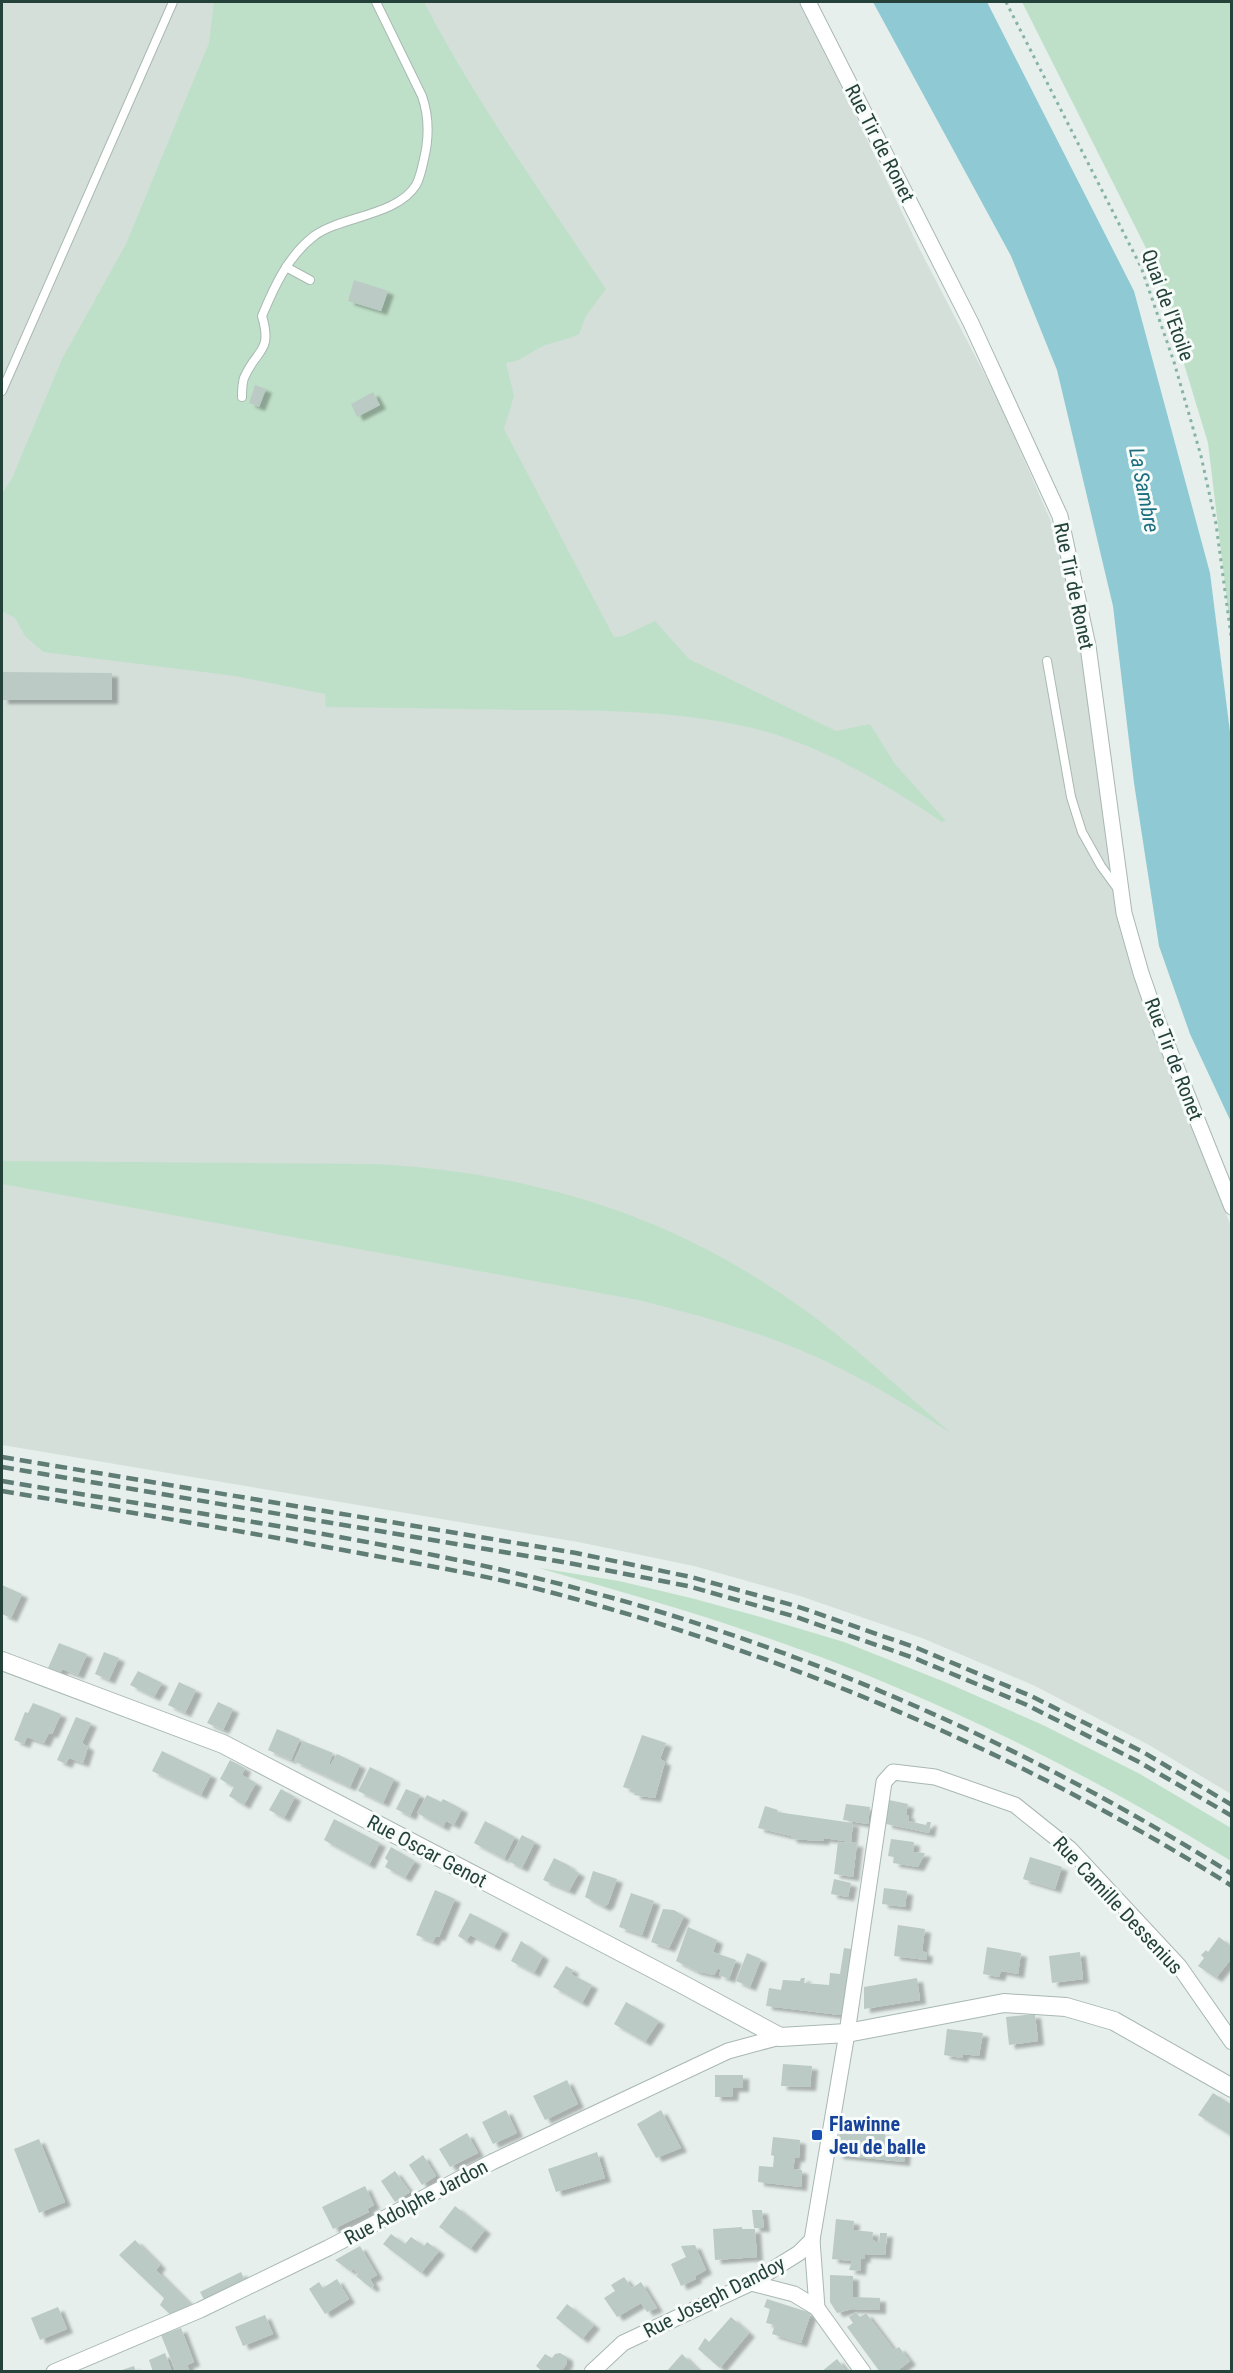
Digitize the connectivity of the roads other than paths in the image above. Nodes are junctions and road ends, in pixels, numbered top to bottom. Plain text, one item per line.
1 (173, 2) edge
2 (376, 2) edge
3 (808, 2) edge
4 (286, 267) junction
5 (310, 280) dead end
6 (2, 391) edge
7 (242, 397) dead end
8 (1047, 661) dead end
9 (1120, 892) junction
10 (1232, 1207) edge
11 (2, 1661) edge
12 (847, 2033) junction
13 (780, 2037) junction
14 (1232, 2042) edge
15 (1232, 2088) edge
16 (812, 2240) junction
17 (751, 2283) junction
18 (818, 2308) junction
19 (54, 2372) edge
20 (592, 2372) edge
21 (863, 2372) edge

1 - 6 lane
2 - 4 lane
3 - 9 street, Rue Tir de Ronet
4 - 5 lane
4 - 7 lane
8 - 9 lane
9 - 10 street, Rue Tir de Ronet
11 - 13 street, Rue Oscar Genot
12 - 13 street
12 - 14 street, Rue Camille Dessenius
12 - 15 street
12 - 16 street
13 - 19 street, Rue Adolphe Jardon
16 - 17 street, Rue Joseph Dandoy
16 - 18 street
17 - 18 street
17 - 20 street, Rue Joseph Dandoy
18 - 21 street

